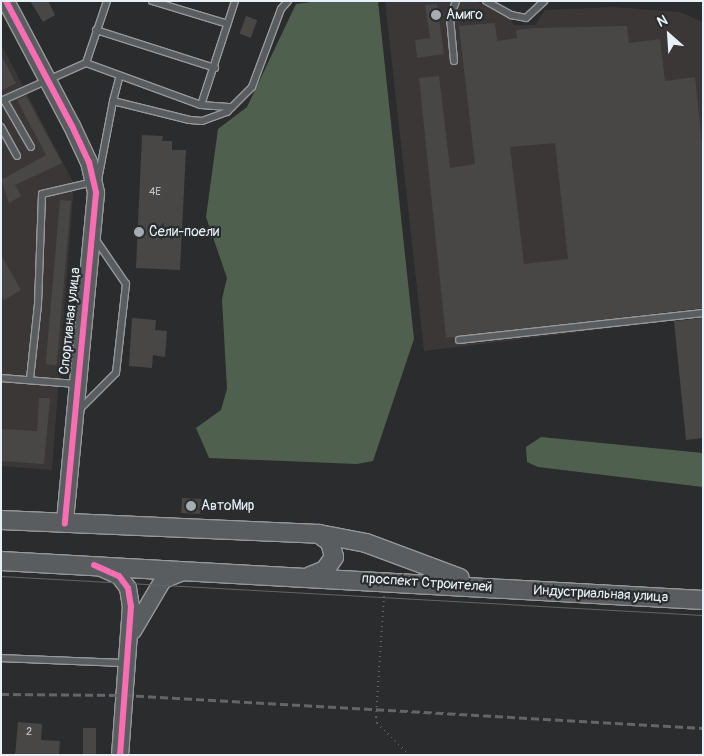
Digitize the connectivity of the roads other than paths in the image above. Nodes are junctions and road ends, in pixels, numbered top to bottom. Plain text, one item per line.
1 (6, 1) edge
2 (106, 1) edge
3 (152, 1) edge
4 (236, 1) edge
5 (288, 1) edge
6 (456, 1) edge
7 (486, 1) edge
8 (544, 1) edge
9 (228, 24) junction
10 (96, 30) junction
11 (454, 61) dead end
12 (86, 63) junction
13 (215, 68) junction
14 (119, 78) junction
15 (49, 82) junction
16 (3, 100) edge
17 (113, 100) junction
18 (201, 105) junction
19 (234, 106) junction
20 (1, 127) edge
21 (31, 147) dead end
22 (17, 156) dead end
23 (95, 187) junction
24 (92, 236) junction
25 (703, 313) edge
26 (459, 340) dead end
27 (1, 378) edge
28 (30, 379) junction
29 (76, 384) junction
30 (73, 417) junction
31 (1, 520) edge
32 (65, 524) junction
33 (318, 534) junction
34 (1, 561) edge
35 (94, 565) junction
36 (191, 570) junction
37 (309, 576) junction
38 (499, 588) junction
39 (703, 600) edge
40 (132, 633) junction
41 (1, 658) edge
42 (127, 663) junction
43 (120, 755) edge

1 - 15 street, Спортивная улица
2 - 10 lane
3 - 9 lane
4 - 9 lane
5 - 19 lane
6 - 11 lane
7 - 8 lane
9 - 13 lane
10 - 12 lane
10 - 13 lane
12 - 14 lane
12 - 15 lane
13 - 18 lane
14 - 17 lane
14 - 18 lane
15 - 16 lane
15 - 23 street, Спортивная улица
16 - 21 lane
17 - 19 lane
17 - 23 lane
18 - 19 lane
20 - 22 lane
23 - 24 street, Спортивная улица
23 - 28 lane
24 - 29 street, Спортивная улица
24 - 30 lane
25 - 26 lane
27 - 28 lane
28 - 29 lane
29 - 30 street, Спортивная улица
30 - 32 street, Спортивная улица
31 - 32 main road, проспект Строителей
32 - 33 main road, проспект Строителей
33 - 37 main road
33 - 38 main road, проспект Строителей
34 - 35 main road, проспект Строителей
35 - 36 main road, проспект Строителей
35 - 40 street
36 - 37 main road, проспект Строителей
36 - 40 street
37 - 38 main road, проспект Строителей
38 - 39 main road, Индустриальная улица
40 - 42 street
41 - 42 lane
42 - 43 street

